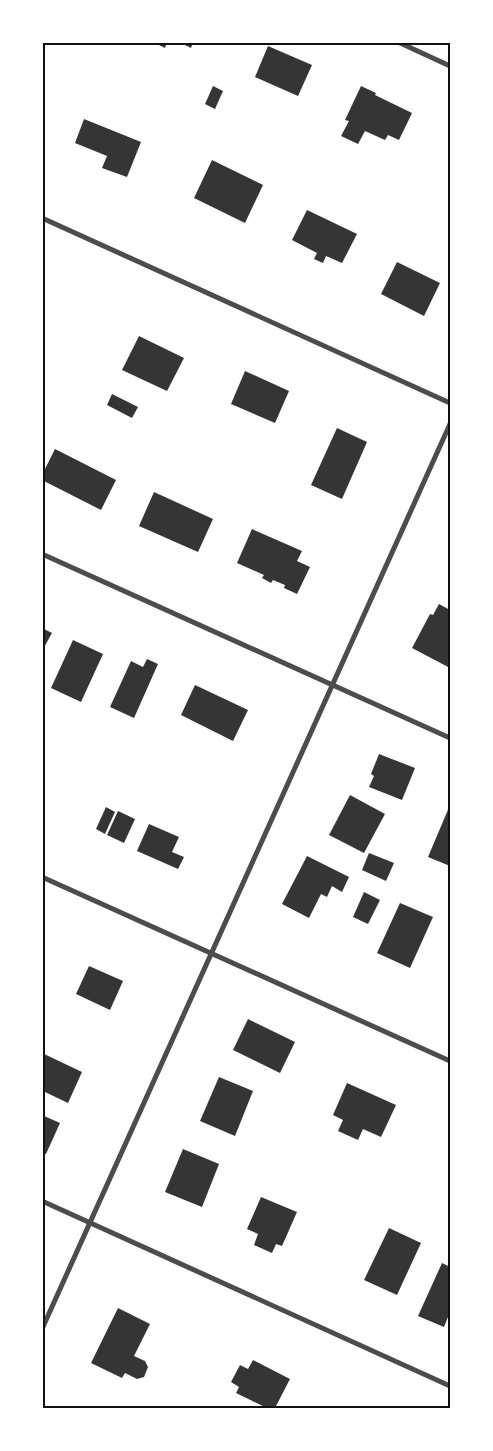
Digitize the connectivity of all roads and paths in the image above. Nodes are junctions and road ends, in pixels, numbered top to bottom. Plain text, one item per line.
1 (398, 42) edge
2 (450, 66) edge
3 (42, 218) edge
4 (450, 403) edge
5 (450, 424) edge
6 (42, 554) edge
7 (333, 685) junction
8 (450, 738) edge
9 (42, 877) edge
10 (211, 953) junction
11 (450, 1061) edge
12 (42, 1201) edge
13 (90, 1223) junction
14 (42, 1329) edge
15 (450, 1386) edge

1 - 2 street
3 - 4 street
5 - 7 street
6 - 7 street
7 - 8 street
7 - 10 street
9 - 10 street
10 - 11 street
10 - 13 street
12 - 13 street
13 - 14 street
13 - 15 street

